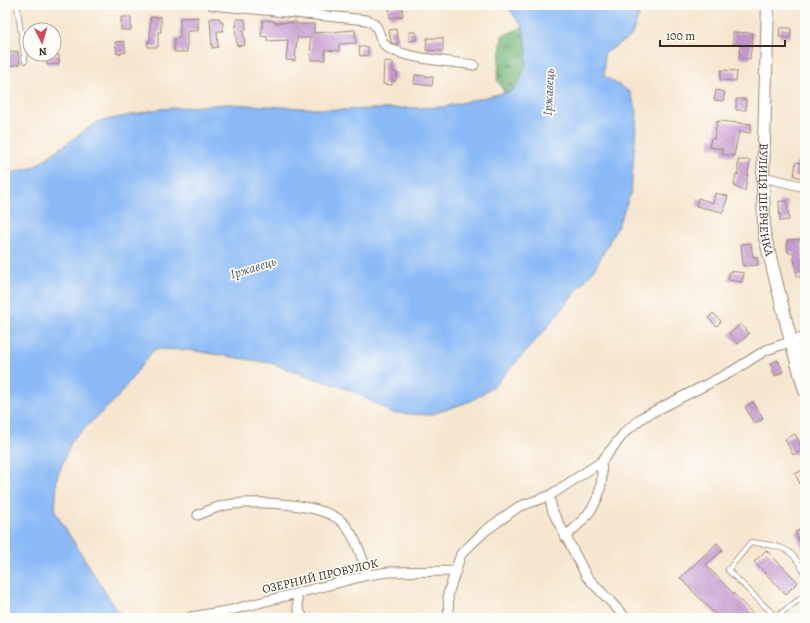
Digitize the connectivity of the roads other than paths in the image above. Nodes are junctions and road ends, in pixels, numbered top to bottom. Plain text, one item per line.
1 (17, 5) edge
2 (212, 5) edge
3 (768, 5) edge
4 (22, 40) edge
5 (474, 65) dead end
6 (764, 177) junction
7 (805, 187) edge
8 (805, 337) edge
9 (791, 342) junction
10 (805, 390) edge
11 (601, 462) junction
12 (549, 496) junction
13 (198, 515) dead end
14 (565, 537) junction
15 (456, 570) junction
16 (368, 575) junction
17 (805, 575) edge
18 (298, 593) junction
19 (805, 595) edge
20 (190, 617) dead end
21 (303, 618) edge
22 (449, 618) edge
23 (626, 618) edge

1 - 4 lane
2 - 5 street
3 - 6 street, ВУЛИЦЯ ШЕВЧЕНКА
6 - 7 street
6 - 9 street, ВУЛИЦЯ ШЕВЧЕНКА
8 - 9 street
9 - 10 street, ВУЛИЦЯ ШЕВЧЕНКА
9 - 11 street
11 - 12 street
11 - 14 street
12 - 14 street
12 - 15 street
13 - 16 street
14 - 23 street
15 - 16 street, ОЗЕРНИЙ ПРОВУЛОК
15 - 22 street
16 - 18 street, ОЗЕРНИЙ ПРОВУЛОК
17 - 19 lane
18 - 20 street, ОЗЕРНИЙ ПРОВУЛОК
18 - 21 street

